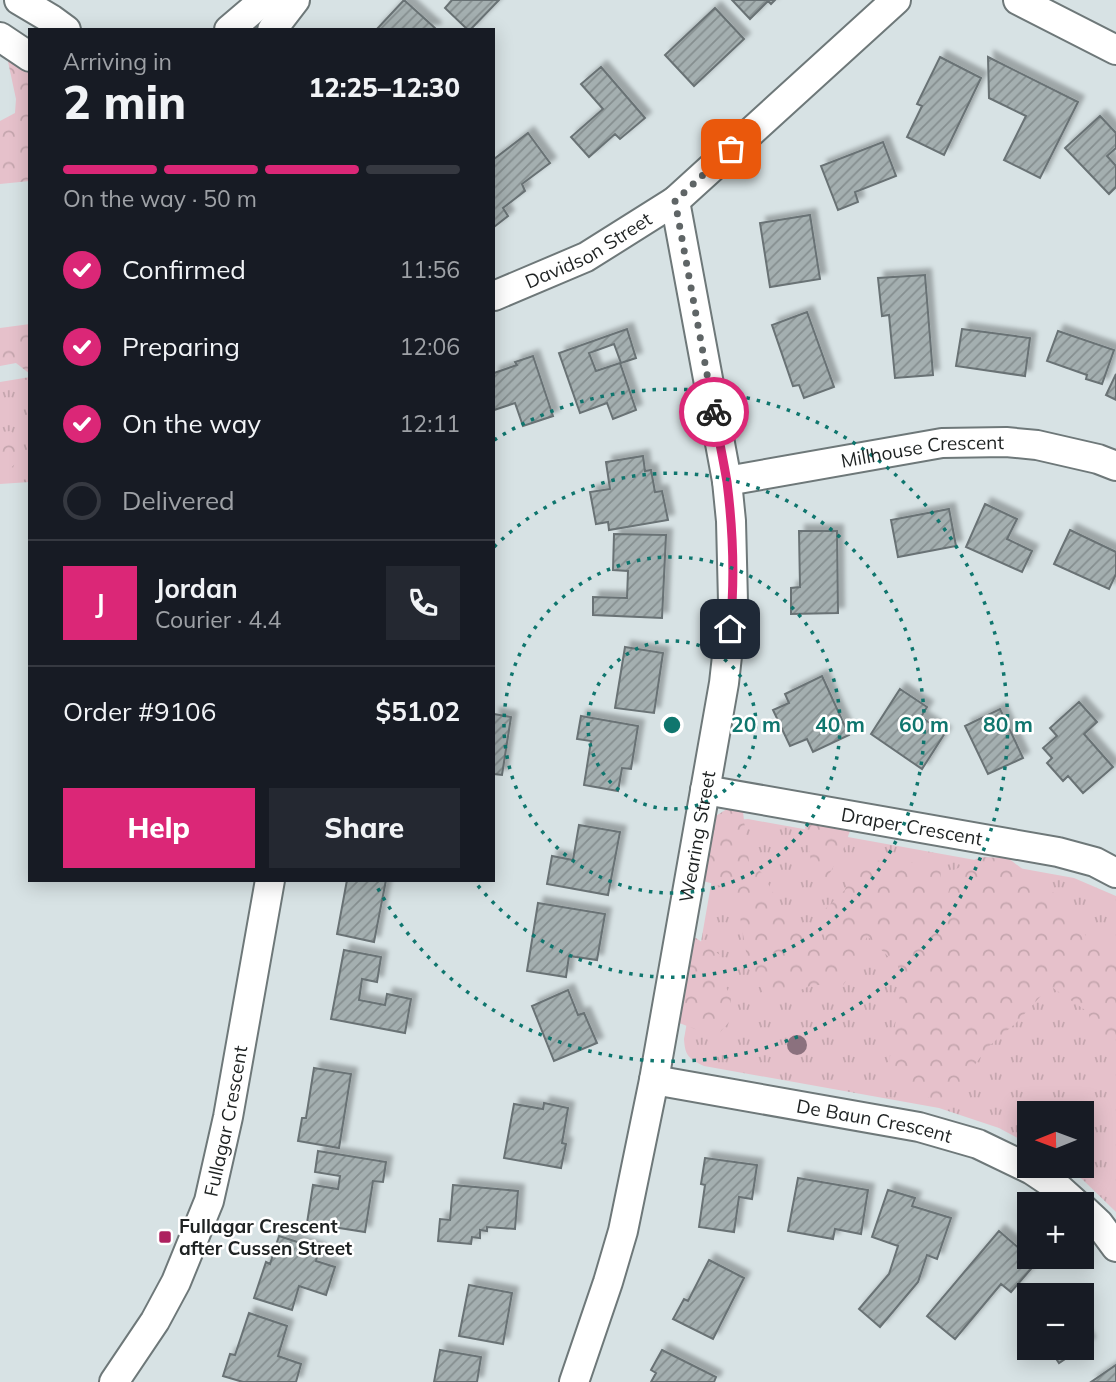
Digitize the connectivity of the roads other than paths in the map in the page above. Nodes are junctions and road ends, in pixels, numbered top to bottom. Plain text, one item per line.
1 (19, 0) edge
2 (264, 0) edge
3 (295, 0) edge
4 (896, 0) edge
5 (1018, 0) edge
6 (63, 28) edge
7 (231, 28) edge
8 (274, 28) edge
9 (0, 37) edge
10 (1116, 50) edge
11 (28, 56) edge
12 (675, 201) junction
13 (495, 296) edge
14 (1116, 466) edge
15 (727, 481) junction
16 (705, 790) junction
17 (1116, 873) edge
18 (270, 882) edge
19 (654, 1080) junction
20 (1063, 1192) edge
21 (1094, 1220) edge
22 (1116, 1247) edge
23 (114, 1382) edge
24 (574, 1382) edge

1 - 6 street
2 - 7 street
3 - 8 street
4 - 12 street, Davidson Street
5 - 10 street
9 - 11 street
12 - 13 street, Davidson Street
12 - 15 street, Wearing Street
14 - 15 street, Millhouse Crescent
15 - 16 street, Wearing Street
16 - 17 street, Draper Crescent
16 - 19 street, Wearing Street
18 - 23 street, Fullagar Crescent
19 - 20 street, De Baun Crescent
19 - 24 street, Wearing Street
21 - 22 street

